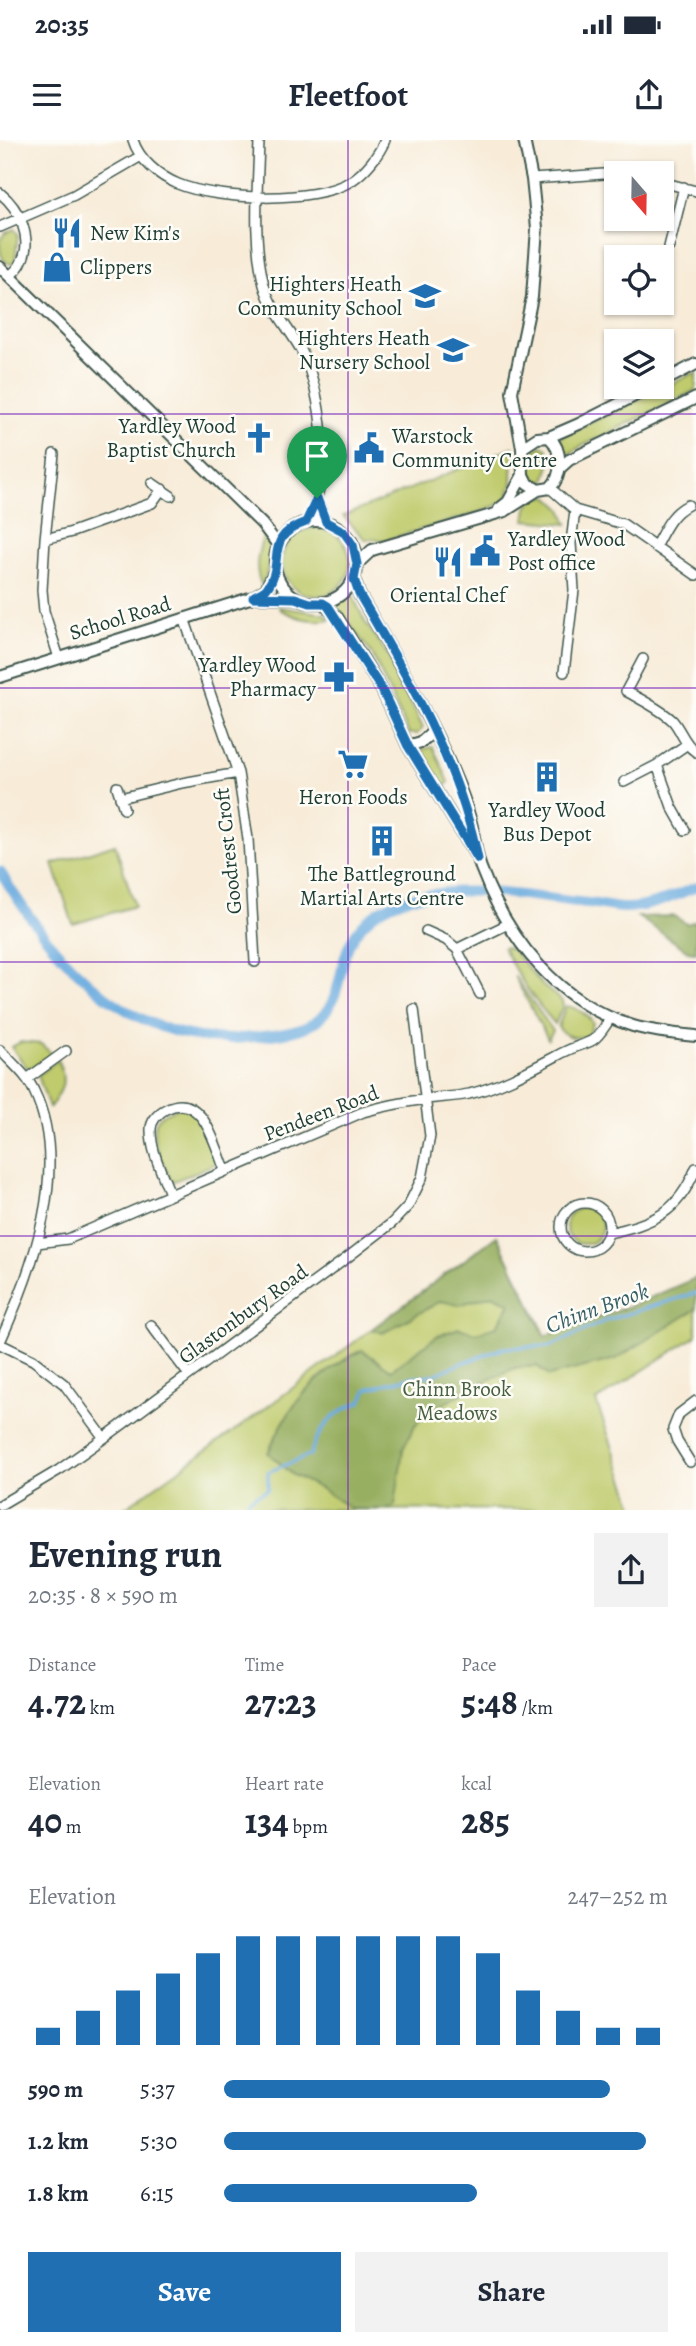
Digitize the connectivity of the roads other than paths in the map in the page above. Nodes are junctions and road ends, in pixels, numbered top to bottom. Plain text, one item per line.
1 (133, 140) edge
2 (259, 140) edge
3 (385, 140) edge
4 (524, 140) edge
5 (141, 156) junction
6 (604, 174) edge
7 (532, 179) junction
8 (674, 185) edge
9 (684, 187) junction
10 (696, 191) edge
11 (0, 193) edge
12 (258, 198) junction
13 (20, 216) junction
14 (0, 227) edge
15 (670, 245) edge
16 (0, 267) edge
17 (10, 276) junction
18 (696, 364) edge
19 (674, 376) edge
20 (696, 398) edge
21 (626, 399) edge
22 (516, 423) junction
23 (543, 437) junction
24 (522, 448) junction
25 (54, 454) dead end
26 (560, 468) junction
27 (523, 475) junction
28 (152, 483) dead end
29 (550, 488) junction
30 (162, 489) junction
31 (538, 490) junction
32 (171, 495) dead end
33 (317, 498) junction
34 (688, 505) dead end
35 (575, 510) junction
36 (491, 515) junction
37 (306, 522) junction
38 (326, 522) junction
39 (265, 527) junction
40 (291, 529) junction
41 (45, 539) junction
42 (278, 545) junction
43 (353, 545) junction
44 (655, 547) junction
45 (372, 550) junction
46 (357, 564) junction
47 (275, 570) junction
48 (696, 575) edge
49 (354, 579) junction
50 (253, 597) junction
51 (295, 598) junction
52 (323, 603) junction
53 (184, 618) junction
54 (59, 658) junction
55 (643, 659) dead end
56 (564, 672) dead end
57 (0, 677) edge
58 (433, 732) junction
59 (686, 744) junction
60 (408, 746) junction
61 (696, 752) edge
62 (657, 765) junction
63 (238, 773) junction
64 (624, 782) dead end
65 (458, 786) junction
66 (117, 787) dead end
67 (438, 795) junction
68 (120, 798) junction
69 (124, 810) dead end
70 (685, 830) dead end
71 (479, 863) junction
72 (508, 924) junction
73 (426, 931) dead end
74 (457, 950) junction
75 (256, 962) dead end
76 (480, 994) dead end
77 (414, 1009) dead end
78 (611, 1017) junction
79 (696, 1036) edge
80 (0, 1050) edge
81 (66, 1051) dead end
82 (27, 1079) junction
83 (426, 1099) junction
84 (696, 1168) edge
85 (225, 1171) junction
86 (170, 1194) junction
87 (608, 1233) junction
88 (37, 1243) junction
89 (151, 1325) dead end
90 (0, 1343) edge
91 (189, 1375) junction
92 (696, 1401) edge
93 (104, 1438) junction
94 (690, 1462) dead end
95 (0, 1504) edge

1 - 5 street
2 - 12 street
3 - 12 street
4 - 7 street
5 - 12 street
5 - 13 street
6 - 7 street
7 - 22 street
8 - 9 street
9 - 10 street
9 - 15 street
11 - 13 street
12 - 33 street
13 - 14 street
13 - 17 street
16 - 17 street
17 - 39 street
18 - 19 street
20 - 26 street
21 - 23 street
22 - 23 street
22 - 24 street
23 - 24 street
23 - 26 street
24 - 27 street
25 - 41 street
26 - 29 street
27 - 31 street
27 - 36 street
28 - 30 street
29 - 31 street
29 - 35 street
30 - 32 street
30 - 41 street
31 - 36 street
33 - 37 street
33 - 38 street
34 - 44 street
35 - 44 street
35 - 56 street
36 - 45 street
37 - 38 street
37 - 40 street
38 - 43 street
39 - 40 street
39 - 42 street
40 - 42 street
41 - 54 street
42 - 47 street
43 - 45 street
43 - 46 street
44 - 48 street
45 - 46 street
46 - 49 street
47 - 50 street
47 - 51 street
49 - 52 street
49 - 58 street
50 - 51 street, School Road
50 - 53 street, School Road
51 - 52 street
52 - 60 street
53 - 54 street, School Road
53 - 63 street, Goodrest Croft
54 - 57 street, School Road
55 - 59 street
58 - 60 street
58 - 65 street
59 - 61 street
59 - 62 street
60 - 67 street
62 - 64 street
62 - 70 street
63 - 68 street
63 - 75 street, Goodrest Croft
65 - 67 street
65 - 71 street
66 - 68 street
67 - 71 street
68 - 69 street
71 - 72 street
72 - 74 street
72 - 78 street
73 - 74 street
74 - 76 street
77 - 83 street, Glastonbury Road
78 - 79 street
78 - 83 street, Pendeen Road
80 - 82 street
81 - 82 street
82 - 88 street
83 - 85 street, Pendeen Road
83 - 91 street, Glastonbury Road
84 - 87 street
85 - 86 street, Pendeen Road
85 - 86 street
86 - 88 street, Pendeen Road
87 - 87 street
88 - 90 street
89 - 91 street
90 - 93 street
91 - 93 street, Glastonbury Road
92 - 94 street
93 - 95 street, Glastonbury Road

